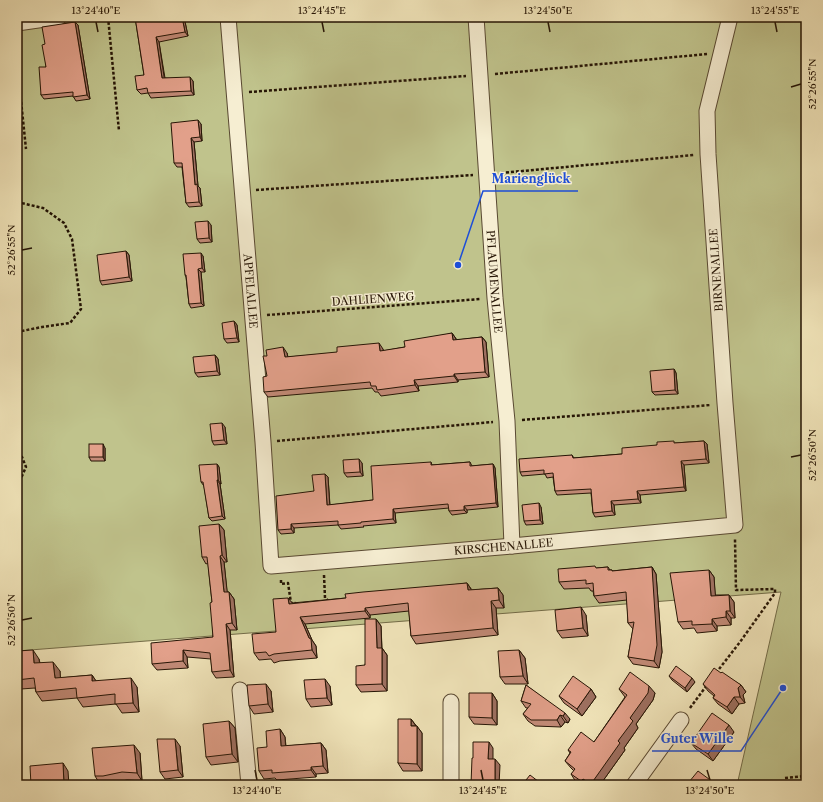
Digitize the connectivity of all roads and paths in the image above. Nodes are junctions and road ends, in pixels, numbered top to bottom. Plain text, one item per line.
1 (59, 17) edge
2 (108, 17) edge
3 (228, 17) edge
4 (476, 17) edge
5 (730, 17) edge
6 (17, 23) edge
7 (17, 62) edge
8 (119, 131) dead end
9 (26, 149) dead end
10 (17, 202) edge
11 (495, 298) junction
12 (252, 316) junction
13 (17, 332) edge
14 (17, 453) edge
15 (17, 483) edge
16 (735, 525) junction
17 (512, 546) junction
18 (323, 562) junction
19 (275, 566) junction
20 (331, 602) edge
21 (295, 609) edge
22 (240, 690) dead end
23 (451, 702) dead end
24 (681, 720) joint
25 (806, 776) edge
26 (785, 778) dead end
27 (249, 785) edge
28 (450, 785) edge
29 (634, 785) edge

1 - 6 street
2 - 8 path
3 - 12 street, APFELALLEE
4 - 11 street, PFLAUMENALLEE
5 - 16 street, BIRNENALLEE
7 - 9 path
10 - 13 path
11 - 12 path, DAHLIENWEG
11 - 17 street, PFLAUMENALLEE
12 - 19 street, APFELALLEE
14 - 15 path
16 - 17 street, KIRSCHENALLEE
16 - 24 path
17 - 18 street, KIRSCHENALLEE
18 - 19 street, KIRSCHENALLEE
18 - 20 path
19 - 21 path
22 - 27 street
23 - 28 street
24 - 29 street
25 - 26 path

